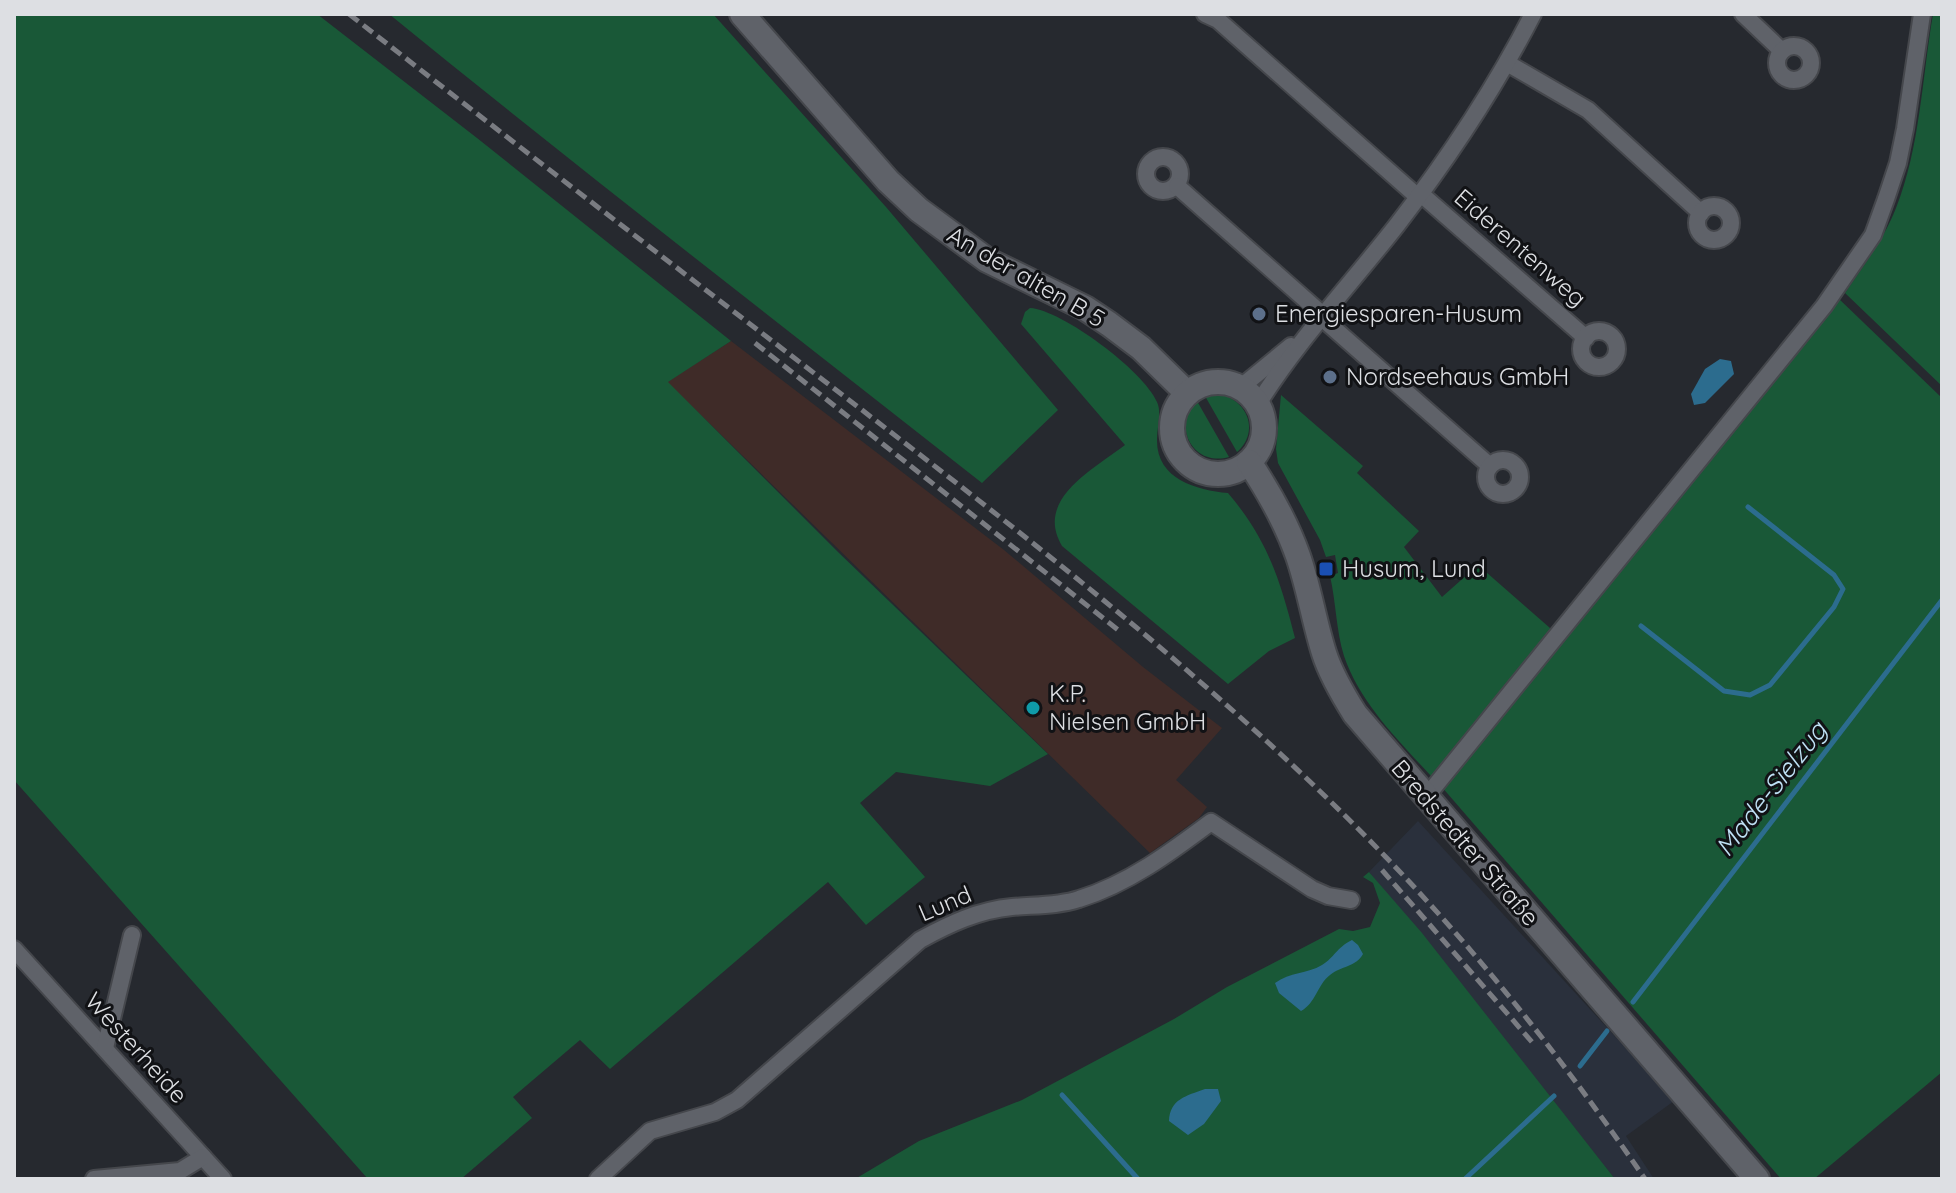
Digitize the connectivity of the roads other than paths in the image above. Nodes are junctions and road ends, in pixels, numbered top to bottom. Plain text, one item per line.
1 (742, 14) edge
2 (1205, 14) edge
3 (1533, 14) edge
4 (1743, 14) edge
5 (1922, 14) edge
6 (1782, 51) dead end
7 (1507, 63) junction
8 (1177, 186) dead end
9 (1420, 196) junction
10 (1701, 213) dead end
11 (1320, 320) junction
12 (1586, 338) dead end
13 (1187, 393) junction
14 (1250, 396) junction
15 (1249, 462) junction
16 (1490, 466) dead end
17 (1426, 797) junction
18 (1351, 900) dead end
19 (132, 935) dead end
20 (14, 949) edge
21 (105, 1048) junction
22 (203, 1157) junction
23 (94, 1179) edge
24 (223, 1179) edge
25 (598, 1179) edge
26 (1757, 1179) edge

1 - 13 main road, An der alten B 5
2 - 9 street, Eiderentenweg
3 - 7 street
4 - 6 street
5 - 17 street
7 - 9 street
7 - 10 street
8 - 11 street
9 - 11 street
9 - 12 street, Eiderentenweg
11 - 14 street
11 - 16 street
13 - 14 main road
13 - 15 main road
14 - 15 main road
15 - 17 main road, Bredstedter Straße
17 - 26 main road, Bredstedter Straße
18 - 25 street, Lund
19 - 21 street
20 - 21 street, Westerheide
21 - 22 street, Westerheide
22 - 23 street
22 - 24 street, Westerheide

